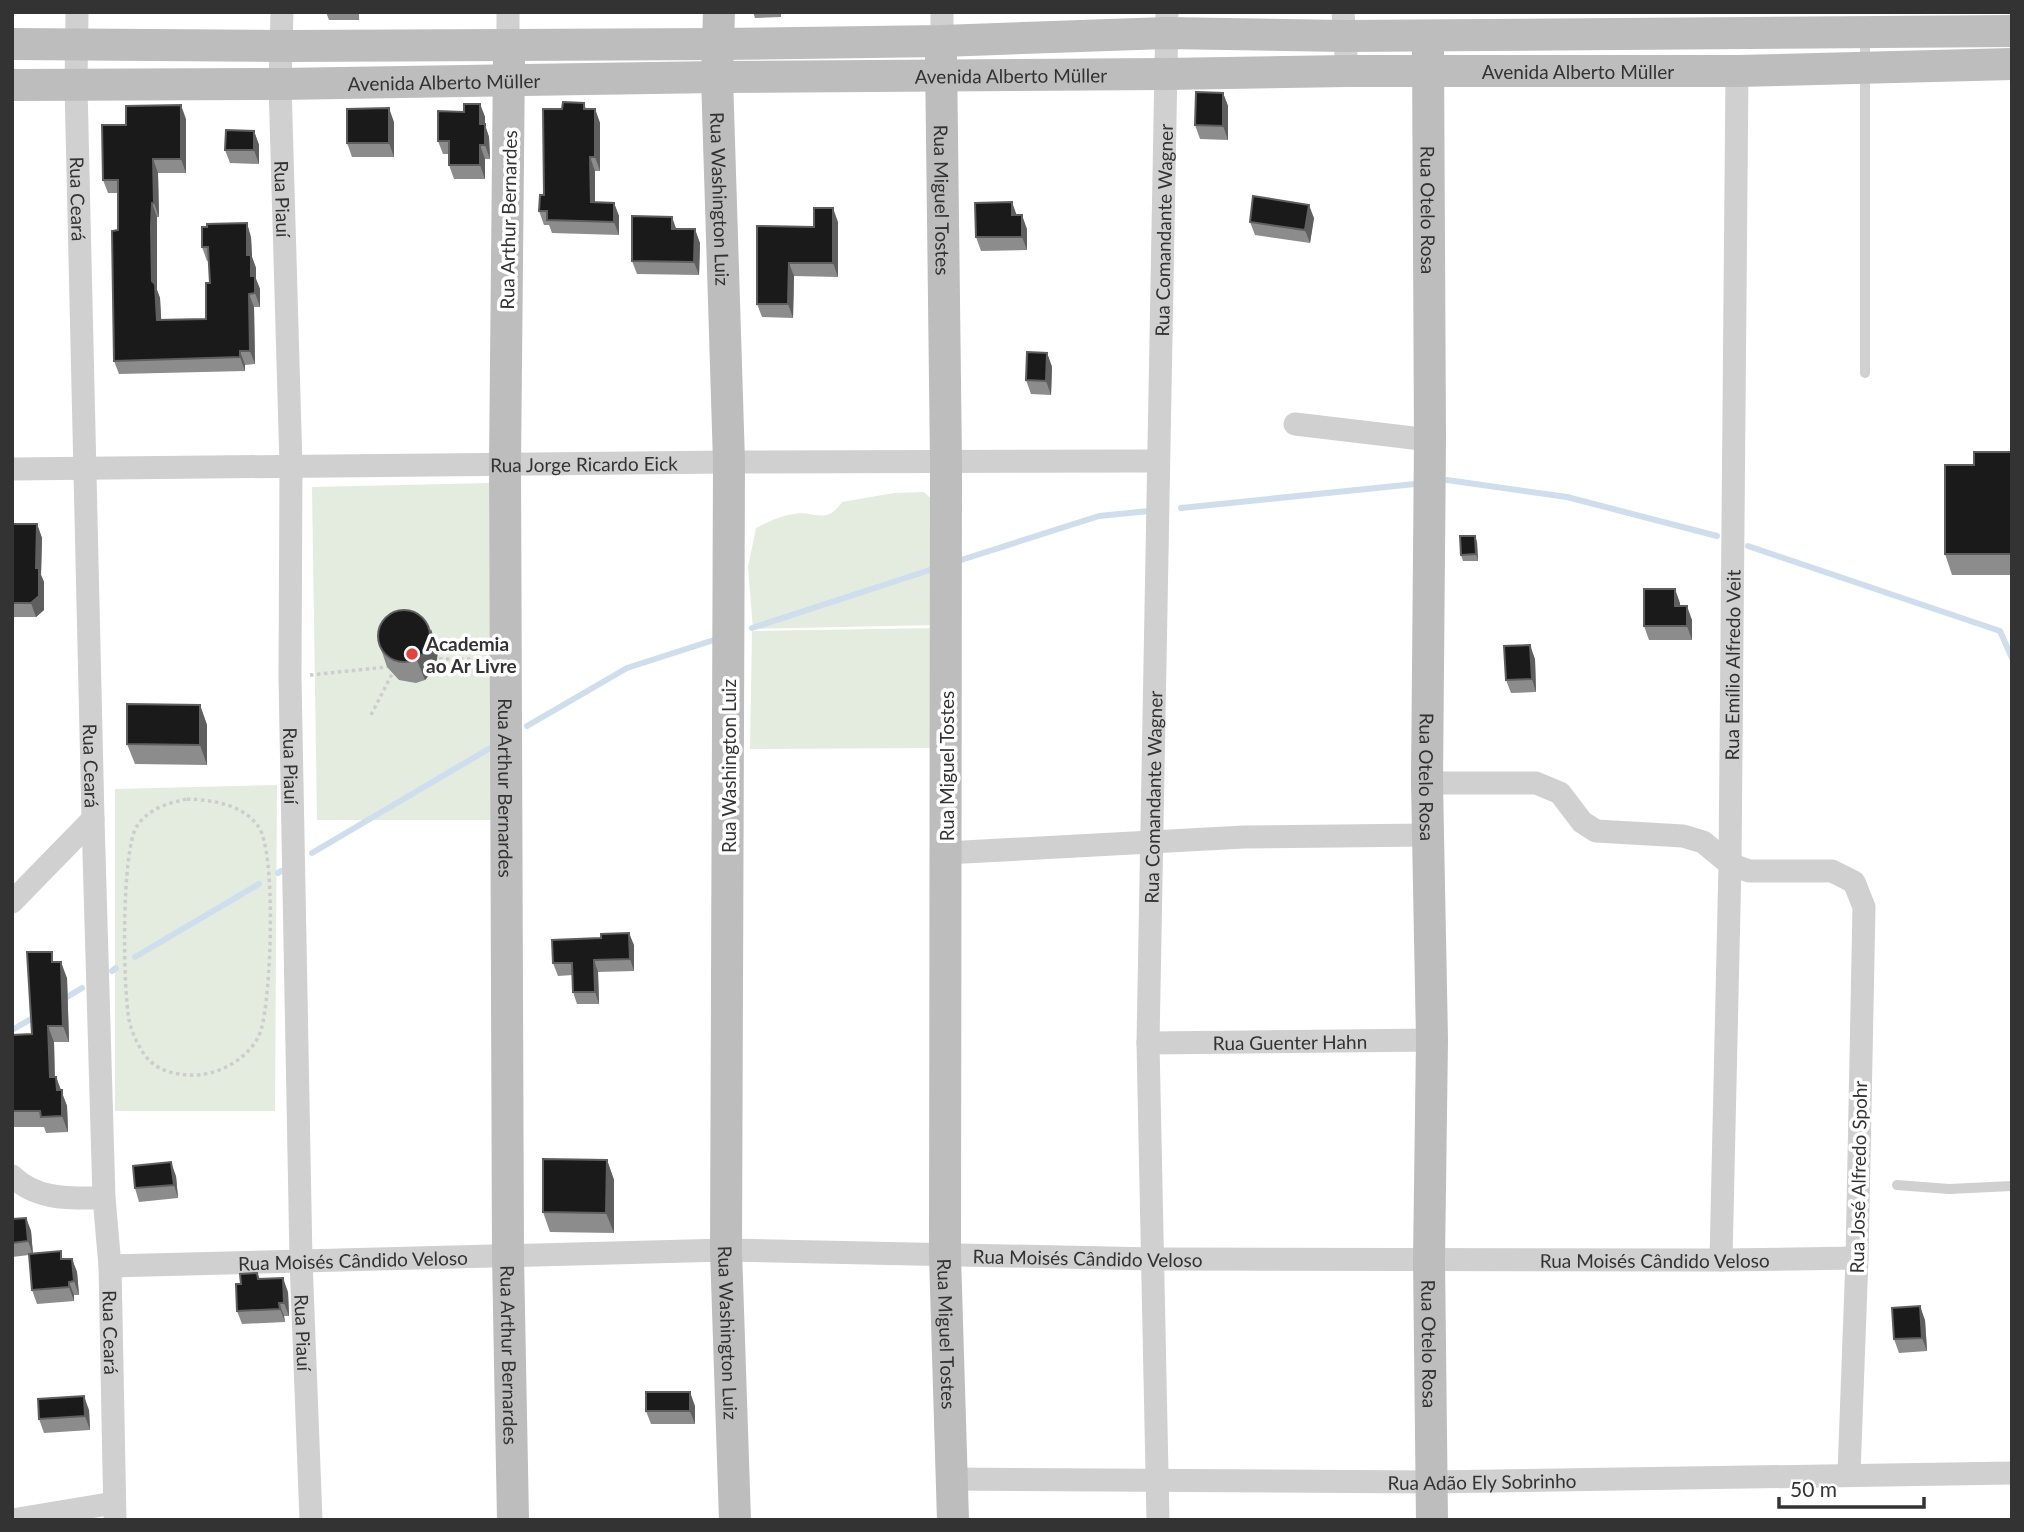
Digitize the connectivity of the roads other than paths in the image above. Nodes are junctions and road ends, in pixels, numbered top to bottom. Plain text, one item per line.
1 (77, 12) edge
2 (282, 12) edge
3 (508, 12) edge
4 (719, 12) edge
5 (1167, 23) edge
6 (1344, 24) edge
7 (942, 27) edge
8 (2012, 31) edge
9 (1865, 32) junction
10 (1427, 36) junction
11 (12, 44) edge
12 (78, 44) junction
13 (718, 44) junction
14 (508, 45) junction
15 (282, 46) junction
16 (2012, 64) edge
17 (1866, 68) junction
18 (1429, 70) junction
19 (1347, 71) junction
20 (1737, 71) junction
21 (1164, 74) junction
22 (941, 75) junction
23 (717, 77) junction
24 (509, 80) junction
25 (280, 84) junction
26 (12, 85) edge
27 (76, 86) junction
28 (1865, 373) dead end
29 (1295, 424) dead end
30 (1430, 440) junction
31 (1157, 461) junction
32 (729, 462) junction
33 (946, 463) junction
34 (505, 465) junction
35 (291, 466) junction
36 (12, 469) edge
37 (85, 469) junction
38 (1427, 783) junction
39 (93, 819) junction
40 (1428, 835) junction
41 (1150, 841) junction
42 (946, 853) junction
43 (1730, 864) junction
44 (12, 902) edge
45 (1432, 1040) junction
46 (1148, 1043) junction
47 (15, 1184) edge
48 (1896, 1185) dead end
49 (2012, 1186) edge
50 (104, 1198) junction
51 (726, 1250) junction
52 (945, 1256) junction
53 (508, 1257) junction
54 (1857, 1258) junction
55 (1154, 1259) junction
56 (301, 1260) junction
57 (1429, 1260) junction
58 (1721, 1261) junction
59 (110, 1266) junction
60 (2012, 1473) edge
61 (1849, 1474) junction
62 (952, 1479) junction
63 (1158, 1480) junction
64 (1432, 1482) junction
65 (114, 1511) edge
66 (12, 1520) edge
67 (312, 1520) edge
68 (513, 1520) edge
69 (735, 1520) edge
70 (953, 1520) edge
71 (1158, 1520) edge
72 (1432, 1520) edge

1 - 12 street, Rua Ceará
2 - 15 street, Rua Piauí
3 - 14 street, Rua Arthur Bernardes
4 - 13 main road, Rua Washington Luiz
5 - 6 main road, Avenida Alberto Müller
5 - 7 main road, Avenida Alberto Müller
5 - 21 street, Rua Comandante Wagner
6 - 10 main road, Avenida Alberto Müller
6 - 19 street
7 - 13 main road, Avenida Alberto Müller
7 - 22 main road, Rua Miguel Tostes
8 - 9 main road, Avenida Alberto Müller
9 - 10 main road, Avenida Alberto Müller
9 - 17 lane
10 - 18 main road, Rua Otelo Rosa
11 - 12 main road, Avenida Alberto Müller
12 - 15 main road, Avenida Alberto Müller
12 - 27 street, Rua Ceará
13 - 14 main road, Avenida Alberto Müller
13 - 23 main road, Rua Washington Luiz
14 - 15 main road, Avenida Alberto Müller
14 - 24 main road, Rua Arthur Bernardes
15 - 25 street, Rua Piauí
16 - 17 main road, Avenida Alberto Müller
17 - 20 main road, Avenida Alberto Müller
17 - 28 lane
18 - 19 main road, Avenida Alberto Müller
18 - 20 main road, Avenida Alberto Müller
18 - 30 main road, Rua Otelo Rosa
19 - 21 main road, Avenida Alberto Müller
20 - 43 street, Rua Emílio Alfredo Veit
21 - 22 main road, Avenida Alberto Müller
21 - 31 street, Rua Comandante Wagner
22 - 23 main road, Avenida Alberto Müller
22 - 33 main road, Rua Miguel Tostes
23 - 24 main road, Avenida Alberto Müller
23 - 32 main road, Rua Washington Luiz
24 - 25 main road, Avenida Alberto Müller
24 - 34 main road, Rua Arthur Bernardes
25 - 27 main road, Avenida Alberto Müller
25 - 35 street, Rua Piauí
26 - 27 main road, Avenida Alberto Müller
27 - 37 street, Rua Ceará
29 - 30 street
30 - 38 main road, Rua Otelo Rosa
31 - 33 street, Rua Jorge Ricardo Eick
31 - 41 street, Rua Comandante Wagner
32 - 33 street, Rua Jorge Ricardo Eick
32 - 34 street, Rua Jorge Ricardo Eick
32 - 51 main road, Rua Washington Luiz
33 - 42 main road, Rua Miguel Tostes
34 - 35 street, Rua Jorge Ricardo Eick
34 - 53 main road, Rua Arthur Bernardes
35 - 37 street, Rua Jorge Ricardo Eick
35 - 56 street, Rua Piauí
36 - 37 street, Rua Jorge Ricardo Eick
37 - 39 street, Rua Ceará
38 - 40 main road, Rua Otelo Rosa
38 - 43 street
39 - 44 street
39 - 50 street, Rua Ceará
40 - 41 street
40 - 45 main road, Rua Otelo Rosa
41 - 42 street
41 - 46 street, Rua Comandante Wagner
42 - 52 main road, Rua Miguel Tostes
43 - 54 street, Rua José Alfredo Spohr
43 - 58 street, Rua Emílio Alfredo Veit
45 - 46 street, Rua Guenter Hahn
45 - 57 main road, Rua Otelo Rosa
46 - 55 street, Rua Comandante Wagner
47 - 50 street
48 - 49 lane
50 - 59 street, Rua Ceará
51 - 52 street, Rua Moisés Cândido Veloso
51 - 53 street, Rua Moisés Cândido Veloso
51 - 69 main road, Rua Washington Luiz
52 - 55 street, Rua Moisés Cândido Veloso
52 - 62 main road, Rua Miguel Tostes
53 - 56 street, Rua Moisés Cândido Veloso
53 - 68 main road, Rua Arthur Bernardes
54 - 58 street, Rua Moisés Cândido Veloso
54 - 61 street, Rua José Alfredo Spohr
55 - 57 street, Rua Moisés Cândido Veloso
55 - 63 street, Rua Comandante Wagner
56 - 59 street, Rua Moisés Cândido Veloso
56 - 67 street, Rua Piauí
57 - 58 street, Rua Moisés Cândido Veloso
57 - 64 main road, Rua Otelo Rosa
59 - 65 street, Rua Ceará
60 - 61 street, Rua Adão Ely Sobrinho
61 - 64 street, Rua Adão Ely Sobrinho
62 - 63 street, Rua Adão Ely Sobrinho
62 - 70 main road, Rua Miguel Tostes
63 - 64 street, Rua Adão Ely Sobrinho
63 - 71 street, Rua Comandante Wagner
64 - 72 main road, Rua Otelo Rosa
65 - 66 street

